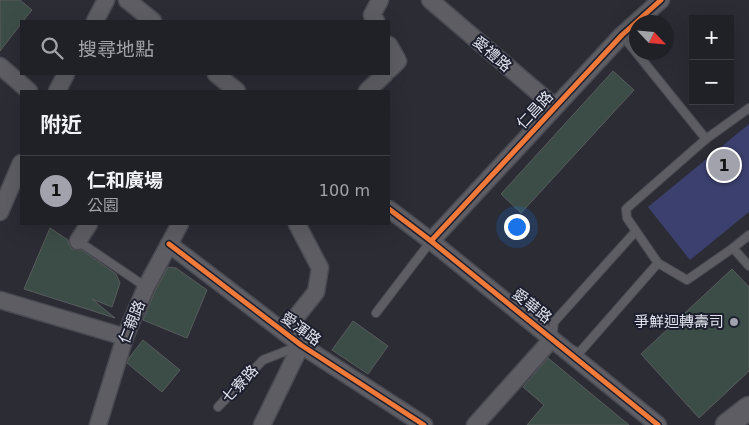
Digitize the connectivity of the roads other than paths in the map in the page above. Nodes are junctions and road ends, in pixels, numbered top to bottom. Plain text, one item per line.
1 (106, 0) edge
2 (127, 0) edge
3 (380, 0) edge
4 (661, 0) edge
5 (435, 2) edge
6 (96, 20) edge
7 (152, 20) edge
8 (375, 20) edge
9 (622, 35) junction
10 (390, 47) edge
11 (0, 66) edge
12 (390, 69) edge
13 (65, 75) edge
14 (217, 75) edge
15 (384, 75) edge
16 (28, 90) edge
17 (58, 90) edge
18 (235, 90) edge
19 (368, 90) edge
20 (555, 107) junction
21 (749, 108) edge
22 (706, 139) junction
23 (20, 165) edge
24 (390, 210) edge
25 (0, 212) edge
26 (88, 225) edge
27 (179, 225) edge
28 (298, 225) edge
29 (635, 232) junction
30 (749, 235) edge
31 (78, 241) joint
32 (431, 241) junction
33 (169, 244) junction
34 (733, 248) junction
35 (658, 263) junction
36 (749, 266) edge
37 (146, 287) junction
38 (0, 300) edge
39 (376, 313) dead end
40 (125, 337) junction
41 (552, 339) junction
42 (301, 345) junction
43 (218, 407) dead end
44 (749, 408) edge
45 (98, 425) edge
46 (262, 425) edge
47 (424, 425) edge
48 (475, 425) edge
49 (658, 425) edge
50 (727, 425) edge

1 - 6 street
2 - 7 street
3 - 8 street
4 - 9 street, 仁昌路
5 - 20 street, 愛禮路
9 - 20 street, 仁昌路
9 - 22 lane
10 - 12 street
11 - 16 street
13 - 17 street
14 - 18 street
15 - 19 street
20 - 32 street, 仁昌路
21 - 22 lane
22 - 29 lane
23 - 25 street
24 - 32 street, 愛華路
26 - 31 street
27 - 33 street, 仁親路
28 - 42 street
29 - 35 lane
29 - 41 lane
30 - 34 lane
31 - 37 lane
32 - 39 lane
32 - 41 street, 愛華路
33 - 37 street, 仁親路
33 - 42 street, 愛渾路
34 - 35 lane
34 - 36 lane
35 - 41 lane
37 - 40 street, 仁親路
38 - 40 street
40 - 45 street, 仁親路
41 - 48 street
41 - 49 street, 愛華路
42 - 43 lane, 七寮路
42 - 46 street
42 - 47 street, 愛渾路
44 - 50 main road

